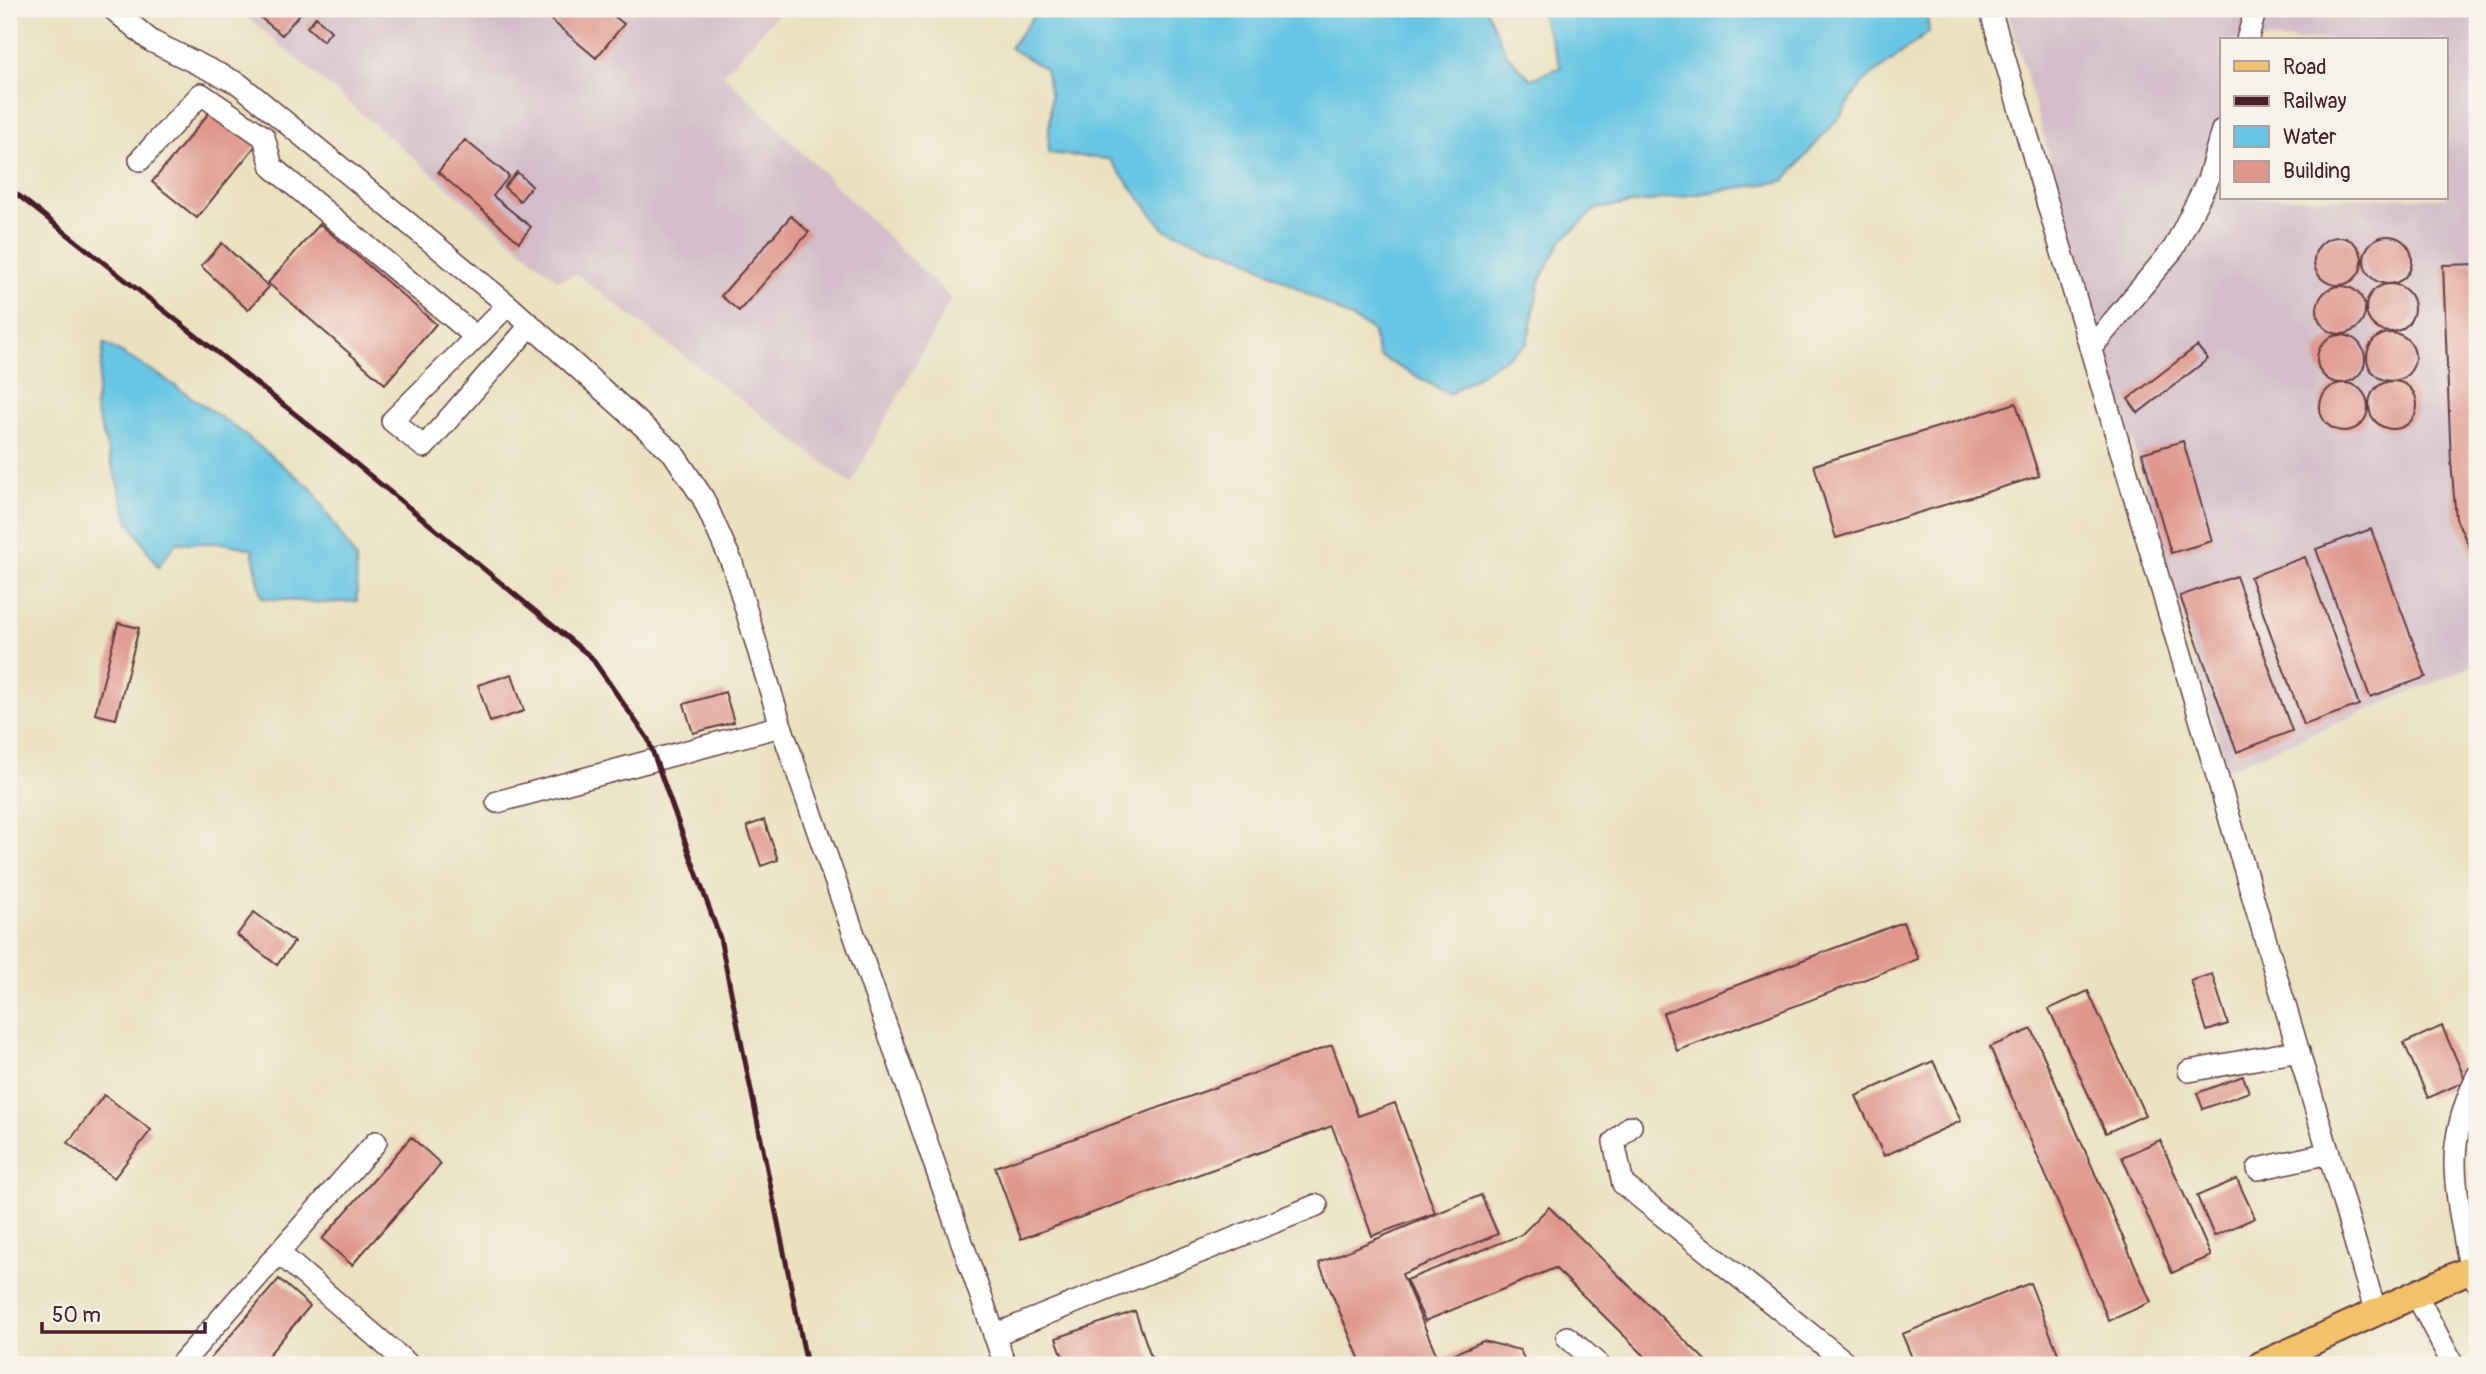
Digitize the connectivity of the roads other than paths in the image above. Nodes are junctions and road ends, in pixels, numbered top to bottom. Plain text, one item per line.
1 (113, 9) edge
2 (1990, 9) edge
3 (2256, 9) edge
4 (2248, 38) edge
5 (2220, 137) edge
6 (140, 160) dead end
7 (508, 305) junction
8 (531, 325) junction
9 (476, 337) junction
10 (2091, 348) junction
11 (781, 726) junction
12 (497, 802) dead end
13 (2299, 1051) junction
14 (2189, 1071) dead end
15 (2477, 1076) edge
16 (1631, 1126) dead end
17 (376, 1142) dead end
18 (2329, 1153) junction
19 (2258, 1169) dead end
20 (1317, 1205) dead end
21 (279, 1253) junction
22 (2475, 1272) edge
23 (2416, 1294) junction
24 (2376, 1312) junction
25 (994, 1335) junction
26 (1567, 1337) dead end
27 (180, 1365) edge
28 (410, 1365) edge
29 (1004, 1365) edge
30 (1599, 1365) edge
31 (1849, 1365) edge
32 (2261, 1365) edge
33 (2453, 1365) edge

1 - 7 lane
2 - 10 lane
3 - 4 lane
5 - 10 lane
6 - 9 lane
7 - 8 lane
7 - 9 lane
8 - 9 lane
8 - 11 lane
10 - 13 lane
11 - 12 lane
11 - 25 lane
13 - 14 lane
13 - 18 lane
15 - 22 lane
16 - 31 lane
17 - 21 lane
18 - 19 lane
18 - 24 lane
20 - 25 lane
21 - 27 lane
21 - 28 lane
22 - 23 main road
23 - 24 main road
23 - 33 lane
24 - 32 main road
25 - 29 lane
26 - 30 lane

